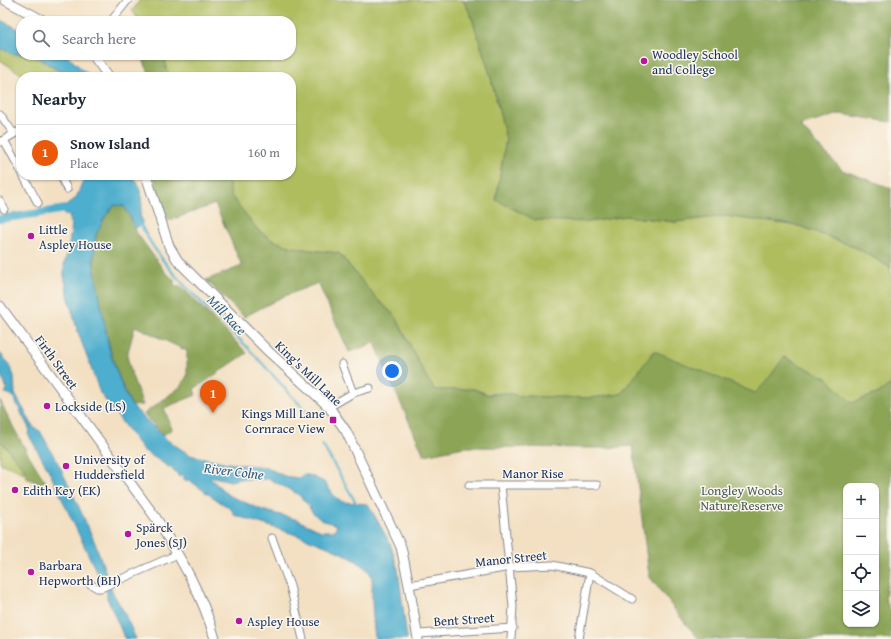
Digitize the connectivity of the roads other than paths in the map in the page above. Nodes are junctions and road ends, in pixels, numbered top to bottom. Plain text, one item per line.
1 (5, 0) edge
2 (128, 0) edge
3 (35, 16) edge
4 (115, 16) edge
5 (96, 60) edge
6 (105, 72) edge
7 (0, 114) edge
8 (14, 134) joint
9 (2, 141) edge
10 (16, 163) edge
11 (26, 180) edge
12 (62, 180) edge
13 (148, 180) edge
14 (67, 189) dead end
15 (0, 201) edge
16 (38, 203) dead end
17 (4, 209) dead end
18 (0, 306) edge
19 (342, 364) dead end
20 (370, 388) dead end
21 (353, 393) junction
22 (329, 407) junction
23 (469, 485) dead end
24 (501, 485) junction
25 (597, 485) dead end
26 (272, 538) dead end
27 (178, 554) junction
28 (510, 567) junction
29 (590, 573) junction
30 (87, 582) dead end
31 (409, 585) junction
32 (632, 599) dead end
33 (513, 628) junction
34 (418, 637) edge
35 (581, 638) edge
36 (215, 639) edge
37 (303, 639) edge
38 (511, 639) edge

1 - 3 street
2 - 4 street
5 - 6 street
7 - 8 street
8 - 9 street
9 - 10 street
11 - 16 street
12 - 14 street
13 - 22 street, King's Mill Lane
15 - 17 street
18 - 27 street, Firth Street
19 - 21 street
20 - 21 street
21 - 22 street
22 - 31 street, King's Mill Lane
23 - 24 street, Manor Rise
24 - 25 street, Manor Rise
24 - 28 street
26 - 37 street
27 - 30 street
27 - 36 street, Firth Street
28 - 29 street, Manor Street
28 - 31 street, Manor Street
28 - 33 street
29 - 32 street, Manor Street
29 - 35 street
31 - 34 street, King's Mill Lane
33 - 34 street, Bent Street
33 - 38 street

